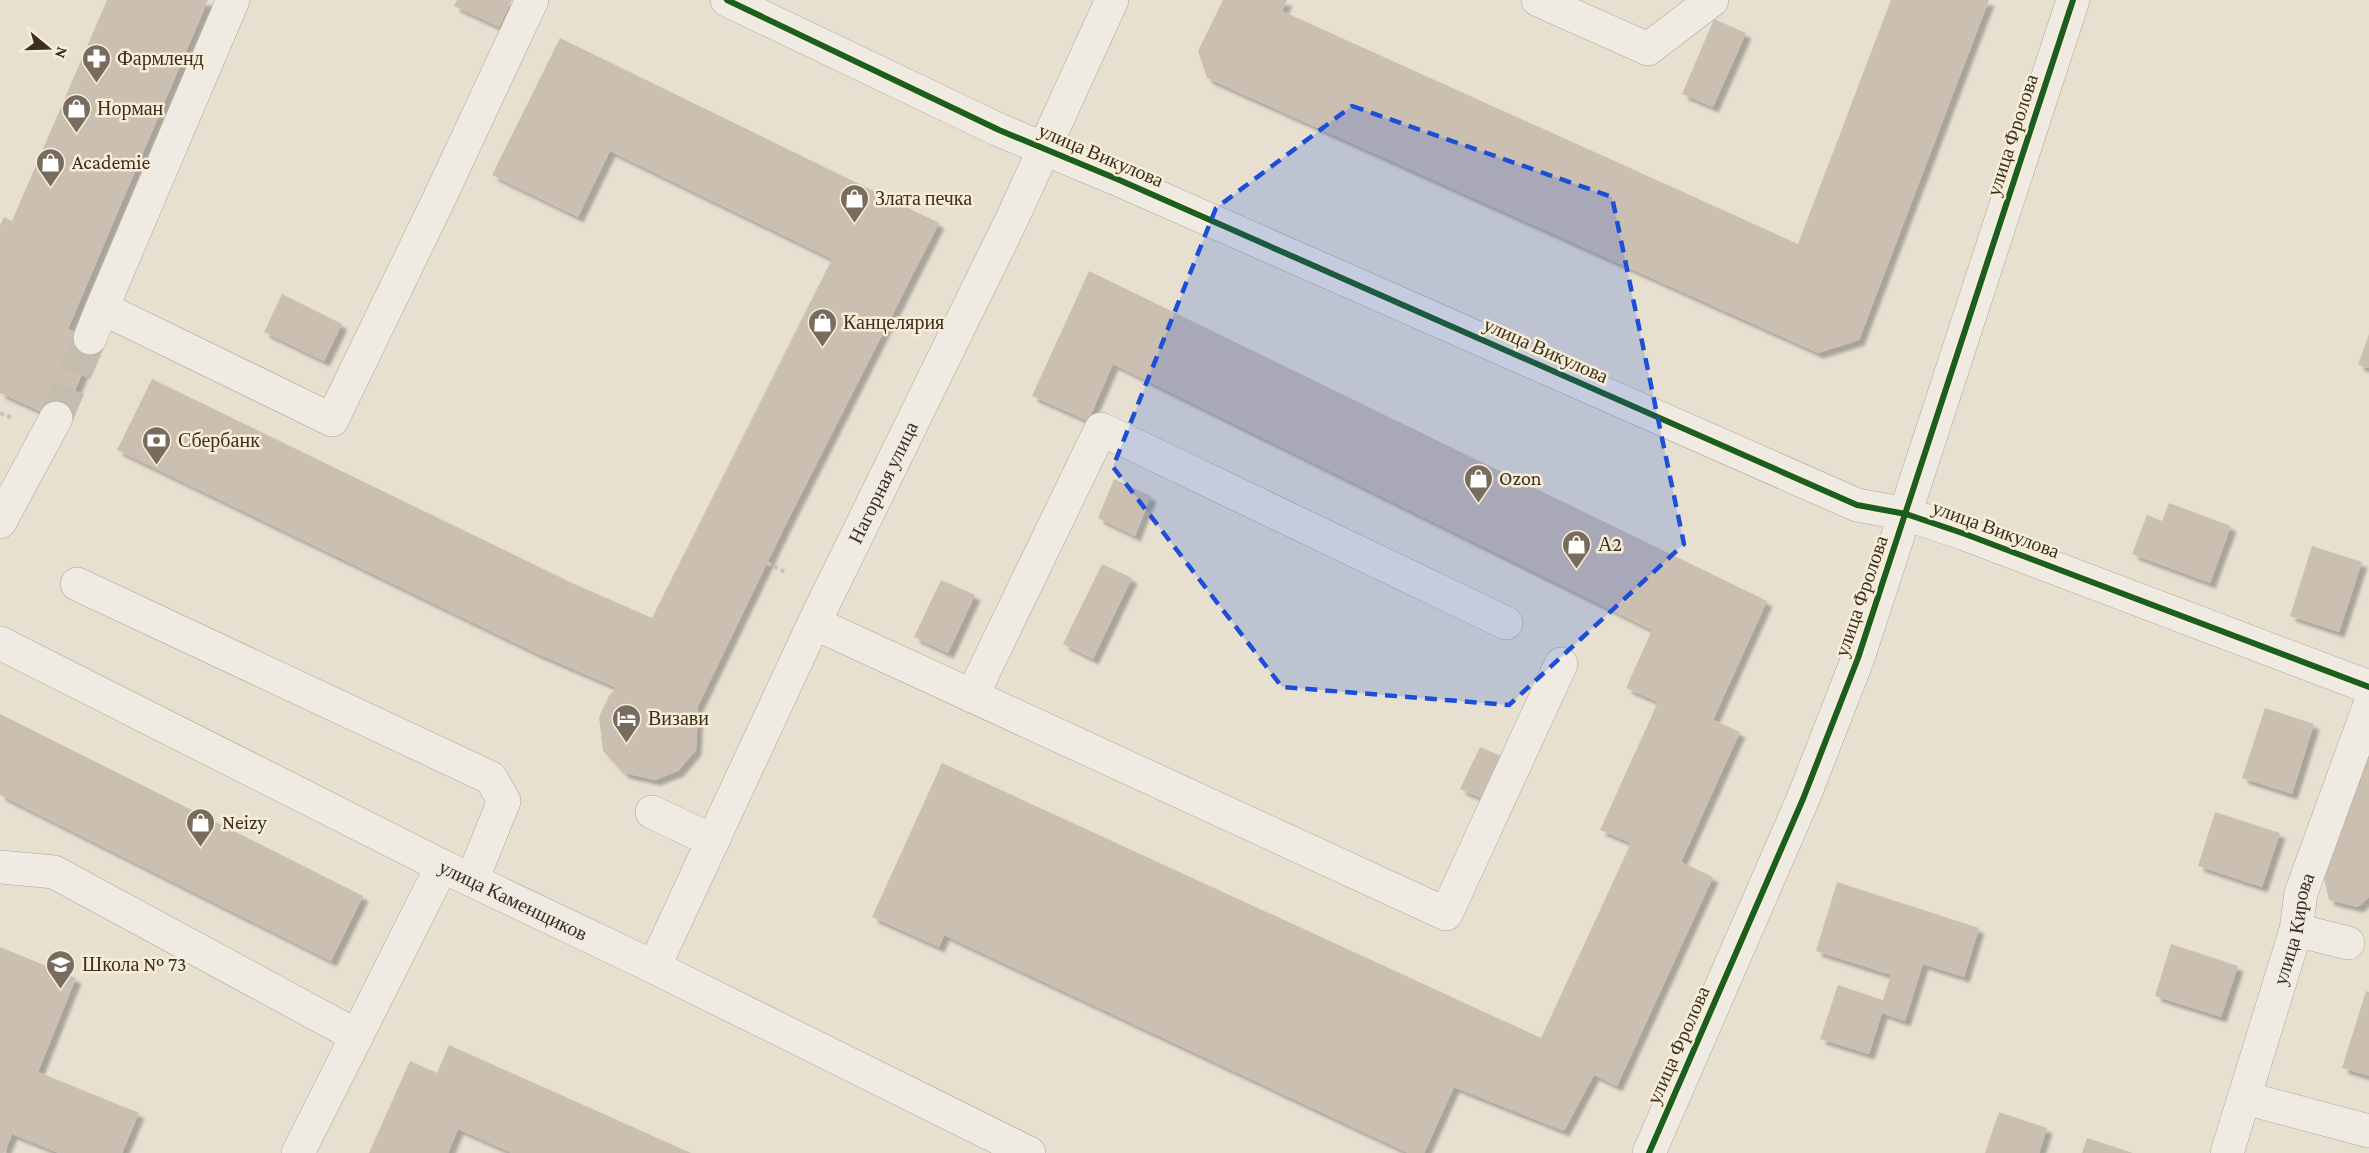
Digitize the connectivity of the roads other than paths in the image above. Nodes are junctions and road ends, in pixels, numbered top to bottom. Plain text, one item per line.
1 (233, 0) edge
2 (532, 0) edge
3 (728, 0) edge
4 (1112, 0) edge
5 (1538, 0) edge
6 (1712, 0) edge
7 (2073, 0) edge
8 (1044, 149) junction
9 (102, 308) junction
10 (90, 338) tunnel mouth
11 (56, 418) tunnel mouth
12 (1906, 514) junction
13 (0, 522) edge
14 (77, 584) dead end
15 (814, 623) junction
16 (1506, 623) dead end
17 (0, 643) edge
18 (1561, 664) dead end
19 (2369, 687) edge
20 (972, 696) junction
21 (2369, 707) edge
22 (652, 812) dead end
23 (713, 841) junction
24 (442, 866) junction
25 (0, 867) edge
26 (472, 880) junction
27 (2296, 930) junction
28 (2348, 943) dead end
29 (654, 967) junction
30 (357, 1036) junction
31 (2245, 1098) junction
32 (2369, 1131) edge
33 (993, 1145) edge
34 (298, 1153) edge
35 (1029, 1153) edge
36 (1649, 1153) edge
37 (2227, 1153) edge

1 - 9 street
2 - 9 street
3 - 8 street, улица Викулова
4 - 8 street, Нагорная улица
5 - 6 street
7 - 12 street, улица Фролова
8 - 12 street, улица Викулова
8 - 15 street, Нагорная улица
9 - 10 street
11 - 13 street
12 - 19 street, улица Викулова
12 - 36 street, улица Фролова
14 - 26 street
15 - 20 street
15 - 23 street, Нагорная улица
16 - 20 street
17 - 24 street, улица Каменщиков
18 - 20 street
21 - 27 street, улица Кирова
22 - 23 street
23 - 29 street, Нагорная улица
24 - 26 street, улица Каменщиков
24 - 30 street
25 - 30 street
26 - 29 street, улица Каменщиков
27 - 28 street
27 - 31 street, улица Кирова
29 - 33 street, улица Каменщиков
30 - 34 street
31 - 32 street
31 - 37 street, улица Кирова
33 - 35 street, улица Каменщиков

